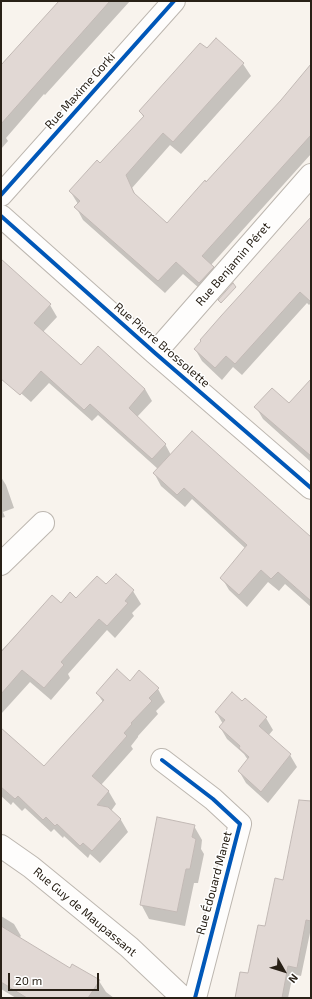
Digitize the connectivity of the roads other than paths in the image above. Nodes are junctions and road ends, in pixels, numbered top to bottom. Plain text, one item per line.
1 (174, 1) edge
2 (311, 175) edge
3 (1, 195) edge
4 (1, 216) edge
5 (155, 353) junction
6 (311, 488) edge
7 (43, 523) dead end
8 (1, 564) edge
9 (162, 760) dead end
10 (1, 846) edge
11 (182, 998) edge
12 (195, 998) edge

1 - 3 street, Rue Maxime Gorki
2 - 5 street, Rue Benjamin Péret
4 - 5 street, Rue Pierre Brossolette
5 - 6 street, Rue Pierre Brossolette
7 - 8 street
9 - 12 street, Rue Édouard Manet
10 - 11 street, Rue Guy de Maupassant

